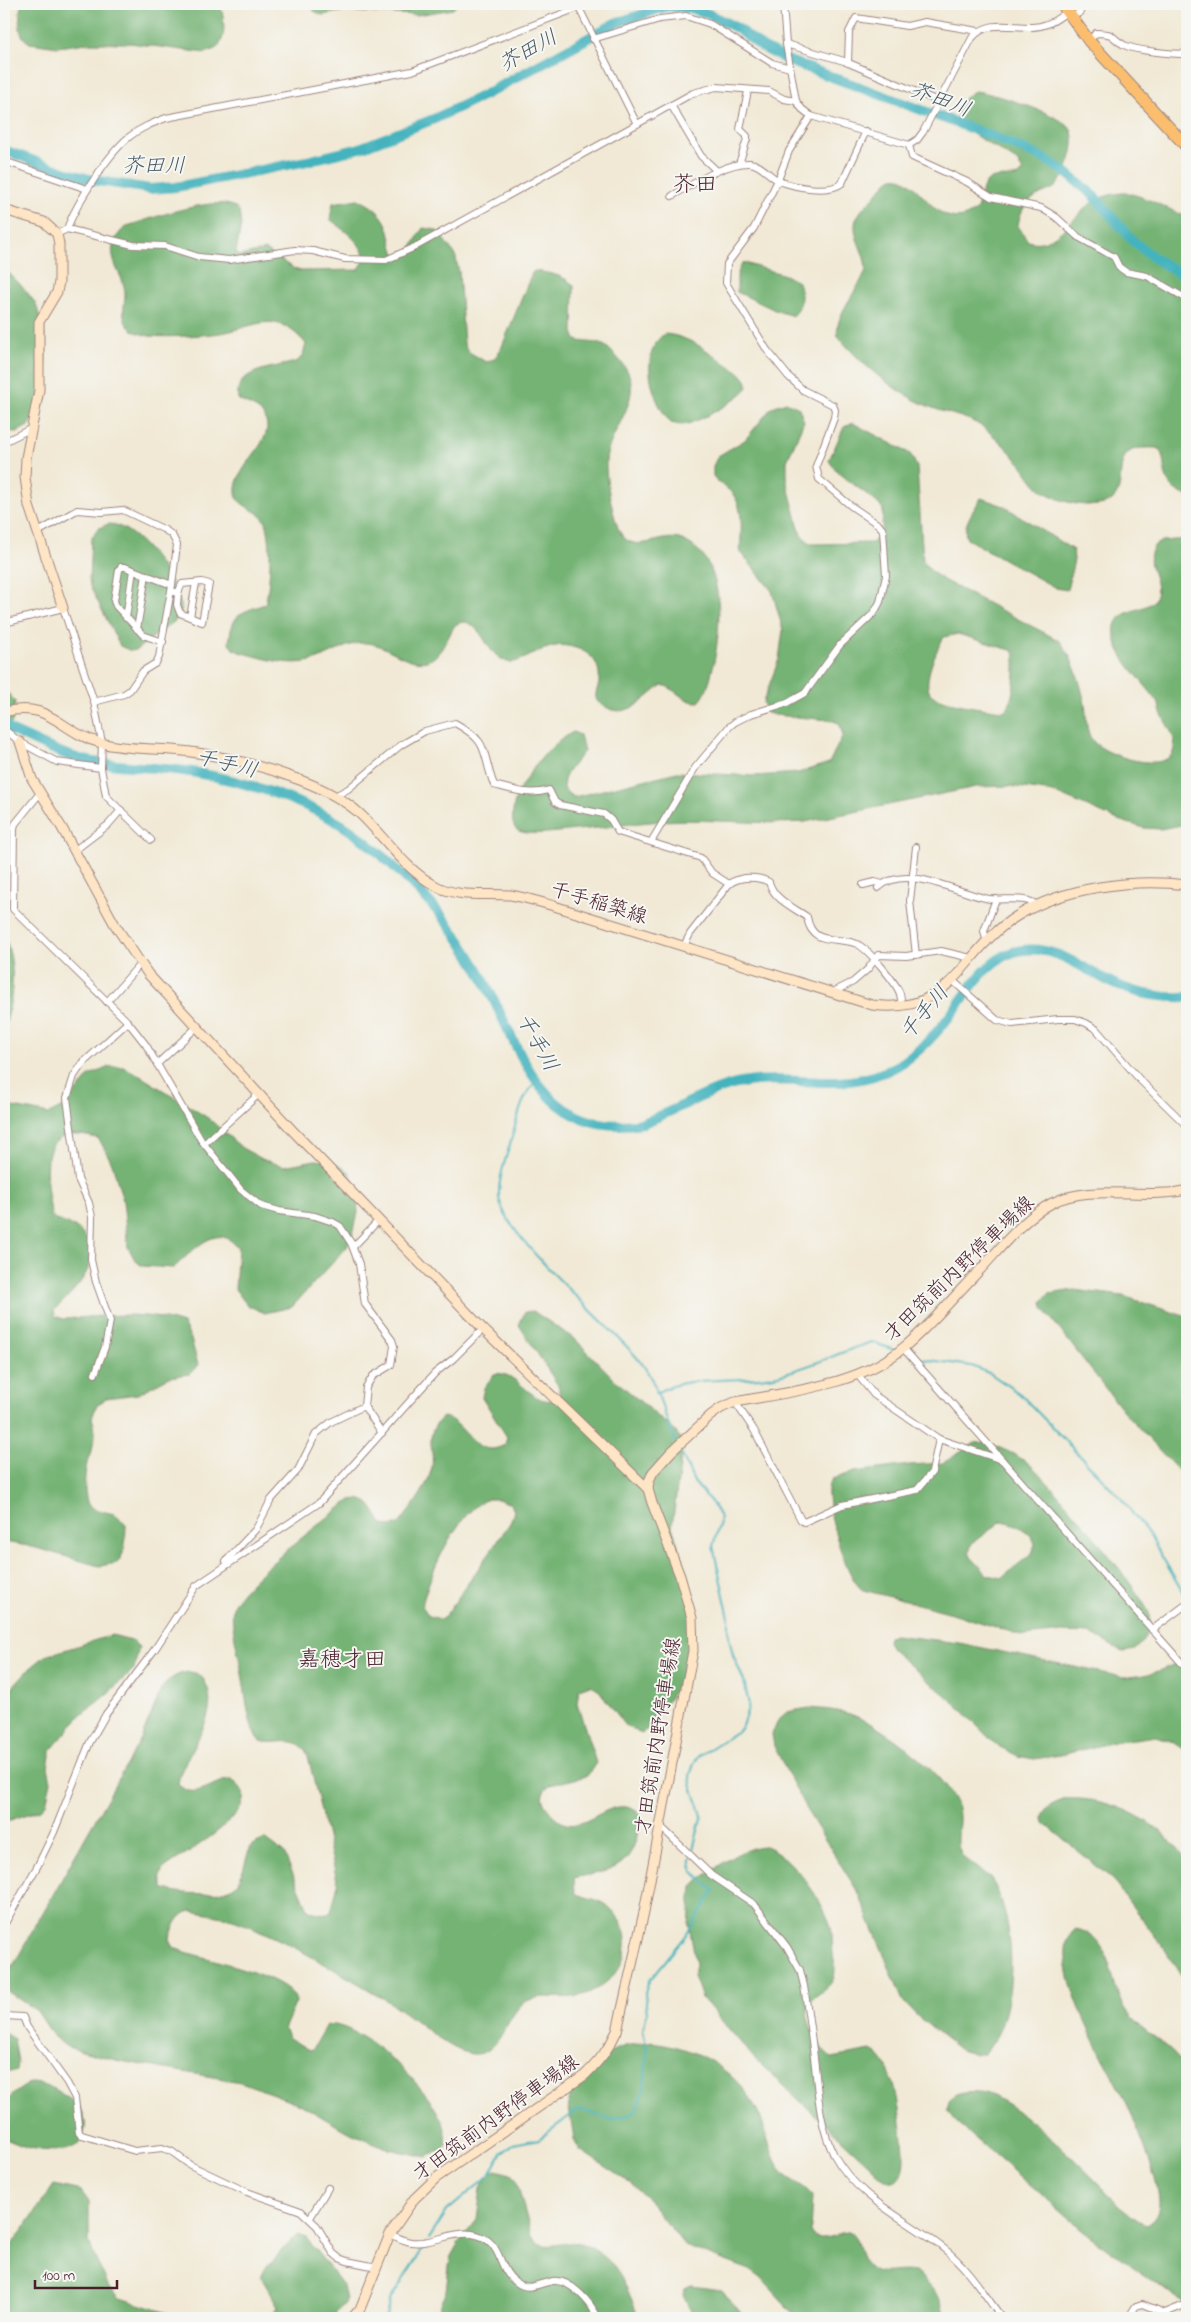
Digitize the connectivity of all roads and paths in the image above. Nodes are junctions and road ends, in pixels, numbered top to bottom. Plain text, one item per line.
1 (588, 4) edge
2 (783, 4) edge
3 (1084, 4) edge
4 (578, 8) junction
5 (1067, 11) edge
6 (978, 31) junction
7 (593, 39) junction
8 (1090, 41) junction
9 (786, 44) junction
10 (1187, 54) edge
11 (848, 63) junction
12 (790, 68) junction
13 (748, 91) junction
14 (796, 101) junction
15 (940, 102) junction
16 (671, 105) junction
17 (811, 116) junction
18 (637, 124) junction
19 (866, 131) junction
20 (908, 145) junction
21 (1187, 147) edge
22 (4, 161) edge
23 (739, 164) junction
24 (716, 170) junction
25 (778, 180) junction
26 (87, 189) junction
27 (672, 196) dead end
28 (4, 210) edge
29 (67, 230) junction
30 (57, 234) junction
31 (1187, 299) edge
32 (32, 428) junction
33 (4, 442) edge
34 (38, 532) junction
35 (133, 570) junction
36 (146, 575) junction
37 (196, 583) junction
38 (174, 590) junction
39 (63, 608) junction
40 (190, 617) junction
41 (126, 618) junction
42 (4, 623) edge
43 (137, 629) junction
44 (163, 642) junction
45 (94, 702) junction
46 (8, 711) edge
47 (4, 729) edge
48 (20, 742) junction
49 (102, 745) junction
50 (101, 766) junction
51 (40, 793) junction
52 (335, 796) junction
53 (122, 810) junction
54 (151, 840) dead end
55 (651, 842) junction
56 (916, 847) dead end
57 (75, 850) junction
58 (912, 878) junction
59 (729, 884) junction
60 (863, 885) dead end
61 (1187, 885) edge
62 (996, 899) junction
63 (1039, 906) junction
64 (987, 943) junction
65 (684, 946) junction
66 (916, 955) junction
67 (971, 958) junction
68 (874, 959) junction
69 (140, 964) junction
70 (952, 980) junction
71 (833, 992) junction
72 (107, 1002) junction
73 (902, 1006) junction
74 (128, 1022) junction
75 (196, 1028) junction
76 (157, 1064) junction
77 (259, 1094) junction
78 (1187, 1126) edge
79 (205, 1143) junction
80 (1187, 1190) edge
81 (379, 1220) junction
82 (353, 1247) junction
83 (483, 1329) junction
84 (903, 1348) junction
85 (95, 1374) dead end
86 (857, 1374) junction
87 (735, 1402) junction
88 (364, 1406) junction
89 (382, 1432) junction
90 (938, 1439) junction
91 (1003, 1461) junction
92 (648, 1489) junction
93 (219, 1569) junction
94 (1187, 1604) edge
95 (1152, 1630) junction
96 (1187, 1670) edge
97 (660, 1826) junction
98 (4, 1925) edge
99 (4, 2016) edge
100 (328, 2188) dead end
101 (310, 2218) junction
102 (390, 2234) junction
103 (377, 2267) junction
104 (1187, 2304) edge
105 (352, 2318) edge
106 (598, 2318) edge
107 (1002, 2318) edge
108 (1134, 2318) edge

1 - 4 street
2 - 9 street
3 - 5 street
4 - 7 street
4 - 26 street
5 - 6 street
5 - 8 highway
6 - 11 street
6 - 15 street
7 - 12 street
7 - 18 street
8 - 10 street
8 - 21 highway
9 - 11 street
9 - 12 street
11 - 15 street
12 - 14 street
13 - 14 street
13 - 16 street
13 - 23 street
14 - 17 street
15 - 20 street
16 - 18 street
16 - 24 street
17 - 19 street
17 - 25 street
18 - 29 street
19 - 20 street
19 - 25 street
20 - 31 street
22 - 26 street
23 - 24 street
23 - 25 street
24 - 27 street
25 - 55 street
26 - 29 street
28 - 30 main road
29 - 30 street
30 - 32 main road
32 - 33 street
32 - 34 main road
34 - 38 street
34 - 39 main road
35 - 36 street
35 - 41 street
35 - 41 street
36 - 38 street
36 - 43 street
37 - 38 street
37 - 40 street
37 - 40 street
38 - 40 street
38 - 44 street
39 - 42 street
39 - 45 street
41 - 43 street
43 - 44 street
44 - 45 street
45 - 49 street
46 - 49 main road, 千手稲築線
47 - 48 street
48 - 50 street
48 - 51 main road
49 - 50 street
49 - 52 main road, 千手稲築線
50 - 53 street
51 - 57 main road
51 - 72 street
52 - 55 street
52 - 65 main road, 千手稲築線
53 - 54 street
53 - 57 street
55 - 59 street
56 - 58 street
57 - 69 main road
58 - 60 street
58 - 62 street
58 - 66 street
59 - 65 street
59 - 68 street
61 - 63 main road, 千手稲築線
62 - 63 street
62 - 64 street
63 - 64 main road, 千手稲築線
64 - 67 main road, 千手稲築線
65 - 71 main road, 千手稲築線
66 - 67 street
66 - 68 street
67 - 70 main road, 千手稲築線
68 - 71 street
68 - 73 street
69 - 72 street
69 - 75 main road
70 - 73 main road, 千手稲築線
70 - 78 street
71 - 73 main road, 千手稲築線
72 - 74 street
74 - 76 street
74 - 85 street
75 - 76 street
75 - 77 main road
76 - 79 street
77 - 79 street
77 - 81 main road
79 - 82 street
80 - 84 main road, 才田筑前内野停車場線
81 - 82 street
81 - 83 main road
82 - 88 street
83 - 89 street
83 - 92 main road
84 - 86 main road, 才田筑前内野停車場線
84 - 91 street
86 - 87 main road, 才田筑前内野停車場線
86 - 90 street
87 - 90 street
87 - 92 main road, 才田筑前内野停車場線
88 - 89 street
88 - 93 street
89 - 93 street
90 - 91 street
91 - 95 street
92 - 97 main road, 才田筑前内野停車場線
93 - 98 street
94 - 95 street
95 - 96 street
97 - 102 main road, 才田筑前内野停車場線
97 - 107 street
99 - 101 street
100 - 101 street
101 - 103 street
102 - 103 main road, 才田筑前内野停車場線
102 - 106 street
103 - 105 main road, 才田筑前内野停車場線
104 - 108 street

